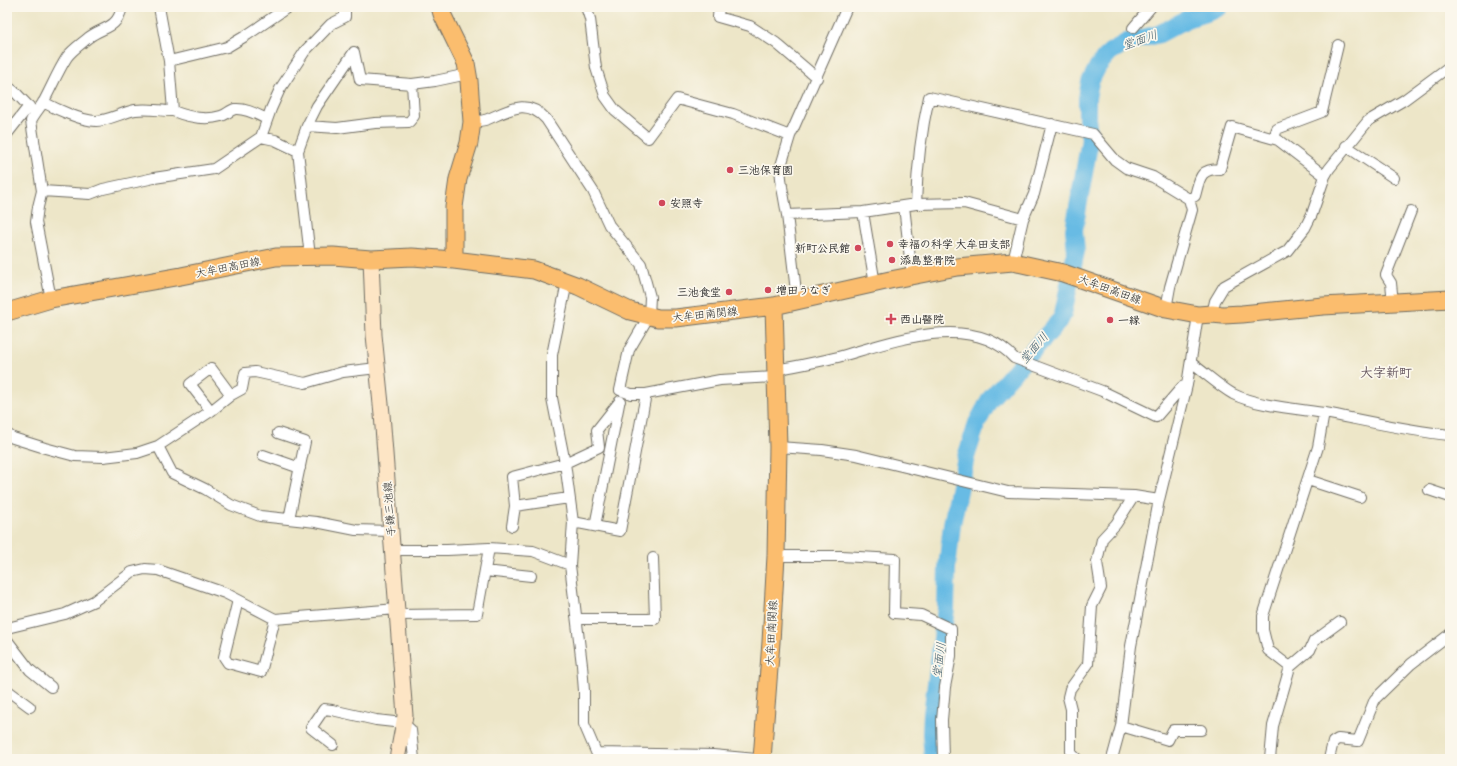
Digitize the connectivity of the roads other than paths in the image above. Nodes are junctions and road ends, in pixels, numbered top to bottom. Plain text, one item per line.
1 (124, 7) edge
2 (159, 7) edge
3 (288, 7) edge
4 (344, 7) edge
5 (440, 7) edge
6 (586, 7) edge
7 (719, 7) edge
8 (847, 7) edge
9 (1151, 7) edge
10 (1133, 28) dead end
11 (1338, 45) dead end
12 (169, 60) junction
13 (1450, 66) edge
14 (468, 74) junction
15 (817, 78) junction
16 (412, 84) junction
17 (7, 86) edge
18 (43, 102) junction
19 (32, 110) junction
20 (173, 111) junction
21 (267, 119) junction
22 (472, 122) junction
23 (1052, 124) junction
24 (307, 126) junction
25 (7, 134) edge
26 (790, 136) junction
27 (261, 137) junction
28 (1274, 138) junction
29 (1346, 146) junction
30 (298, 151) junction
31 (1325, 176) junction
32 (1394, 178) dead end
33 (42, 191) junction
34 (1189, 199) junction
35 (916, 204) junction
36 (904, 206) junction
37 (1411, 211) dead end
38 (863, 212) junction
39 (786, 215) junction
40 (1022, 219) junction
41 (310, 257) junction
42 (371, 259) junction
43 (454, 260) junction
44 (1013, 262) junction
45 (912, 276) junction
46 (567, 282) junction
47 (875, 284) junction
48 (51, 299) junction
49 (1450, 299) edge
50 (797, 300) junction
51 (1394, 303) junction
52 (774, 306) junction
53 (1166, 309) junction
54 (7, 312) edge
55 (1205, 314) junction
56 (649, 316) junction
57 (1191, 363) junction
58 (377, 368) junction
59 (775, 374) junction
60 (1187, 385) junction
61 (620, 390) junction
62 (646, 394) junction
63 (230, 395) junction
64 (620, 401) junction
65 (210, 411) junction
66 (1324, 413) junction
67 (278, 433) dead end
68 (7, 434) edge
69 (1450, 435) edge
70 (158, 446) junction
71 (778, 447) junction
72 (263, 455) dead end
73 (565, 463) junction
74 (300, 468) junction
75 (1308, 480) junction
76 (1429, 490) dead end
77 (1134, 496) junction
78 (1360, 497) dead end
79 (1450, 497) edge
80 (569, 498) junction
81 (1159, 500) junction
82 (515, 506) junction
83 (289, 519) junction
84 (573, 522) junction
85 (512, 526) dead end
86 (595, 526) junction
87 (390, 531) junction
88 (489, 548) junction
89 (392, 550) junction
90 (776, 556) junction
91 (653, 558) dead end
92 (570, 565) junction
93 (485, 570) junction
94 (531, 576) dead end
95 (238, 600) junction
96 (397, 612) junction
97 (275, 619) junction
98 (577, 619) junction
99 (1340, 622) dead end
100 (7, 628) edge
101 (1450, 634) edge
102 (7, 640) edge
103 (1290, 667) junction
104 (51, 686) dead end
105 (7, 690) edge
106 (30, 707) dead end
107 (403, 723) junction
108 (1121, 726) junction
109 (1201, 730) dead end
110 (333, 745) dead end
111 (598, 756) edge
112 (397, 759) edge
113 (414, 759) edge
114 (756, 759) edge
115 (762, 759) edge
116 (944, 759) edge
117 (1077, 759) edge
118 (1112, 759) edge
119 (1270, 759) edge
120 (1329, 759) edge

1 - 18 street
2 - 12 street
3 - 12 street
4 - 21 street
5 - 14 main road
6 - 26 street
7 - 15 street
8 - 15 street
9 - 10 street
11 - 28 street
12 - 20 street
13 - 29 street
14 - 16 street
14 - 22 main road
15 - 26 street
16 - 24 street
16 - 24 street
17 - 19 street
18 - 19 street
18 - 20 street
19 - 25 street
19 - 33 street
20 - 21 street
21 - 27 street
22 - 43 main road
22 - 56 street
23 - 34 street
23 - 35 street
23 - 40 street
24 - 30 street
26 - 39 street
27 - 30 street
27 - 33 street
28 - 31 street
28 - 34 street
29 - 31 street
29 - 32 street
30 - 41 street
31 - 55 street
33 - 48 street
34 - 53 street
35 - 36 street
35 - 40 street
36 - 38 street
36 - 45 street
37 - 51 street
38 - 39 street
38 - 47 street
39 - 50 street
40 - 44 street
41 - 42 main road, 大牟田高田線
41 - 48 main road, 大牟田高田線
42 - 43 main road, 大牟田高田線
42 - 58 main road, 手鎌三池線
43 - 46 main road, 大牟田南関線
44 - 45 main road, 大牟田高田線
44 - 53 main road, 大牟田高田線
45 - 47 main road, 大牟田高田線
46 - 56 main road, 大牟田南関線
46 - 73 street
47 - 50 main road, 大牟田高田線
48 - 54 main road, 大牟田高田線
49 - 51 main road, 大牟田高田線
50 - 52 main road, 大牟田高田線
51 - 55 main road, 大牟田高田線
52 - 56 main road, 大牟田南関線
52 - 59 main road, 大牟田南関線
53 - 55 main road, 大牟田高田線
55 - 57 street
56 - 61 street
57 - 60 street
57 - 66 street
58 - 63 street
58 - 87 main road, 手鎌三池線
59 - 60 street
59 - 62 street
59 - 71 main road, 大牟田南関線
60 - 81 street
61 - 62 street
61 - 64 street
62 - 86 street
63 - 65 street
63 - 65 street
64 - 73 street
64 - 86 street
65 - 70 street
66 - 69 street
66 - 75 street
67 - 74 street
68 - 70 street
70 - 83 street
71 - 77 street
71 - 90 main road, 大牟田南関線
72 - 74 street
73 - 80 street
73 - 82 street
74 - 83 street
75 - 78 street
75 - 103 street
76 - 79 street
77 - 81 street
77 - 117 street
80 - 82 street
80 - 84 street
81 - 108 street
82 - 85 street
83 - 87 street
84 - 86 street
84 - 92 street
87 - 89 main road, 手鎌三池線
88 - 89 street
88 - 92 street
88 - 93 street
89 - 96 main road, 手鎌三池線
90 - 115 main road, 大牟田南関線
90 - 116 street
91 - 98 street
92 - 98 street
93 - 94 street
93 - 96 street
95 - 97 street
95 - 97 street
95 - 100 street
96 - 97 street
96 - 107 main road, 手鎌三池線
98 - 111 street
99 - 103 street
101 - 120 street
102 - 104 street
103 - 119 street
105 - 106 street
107 - 110 street
107 - 112 main road, 手鎌三池線
107 - 113 street
108 - 109 street
108 - 118 street
111 - 114 street

